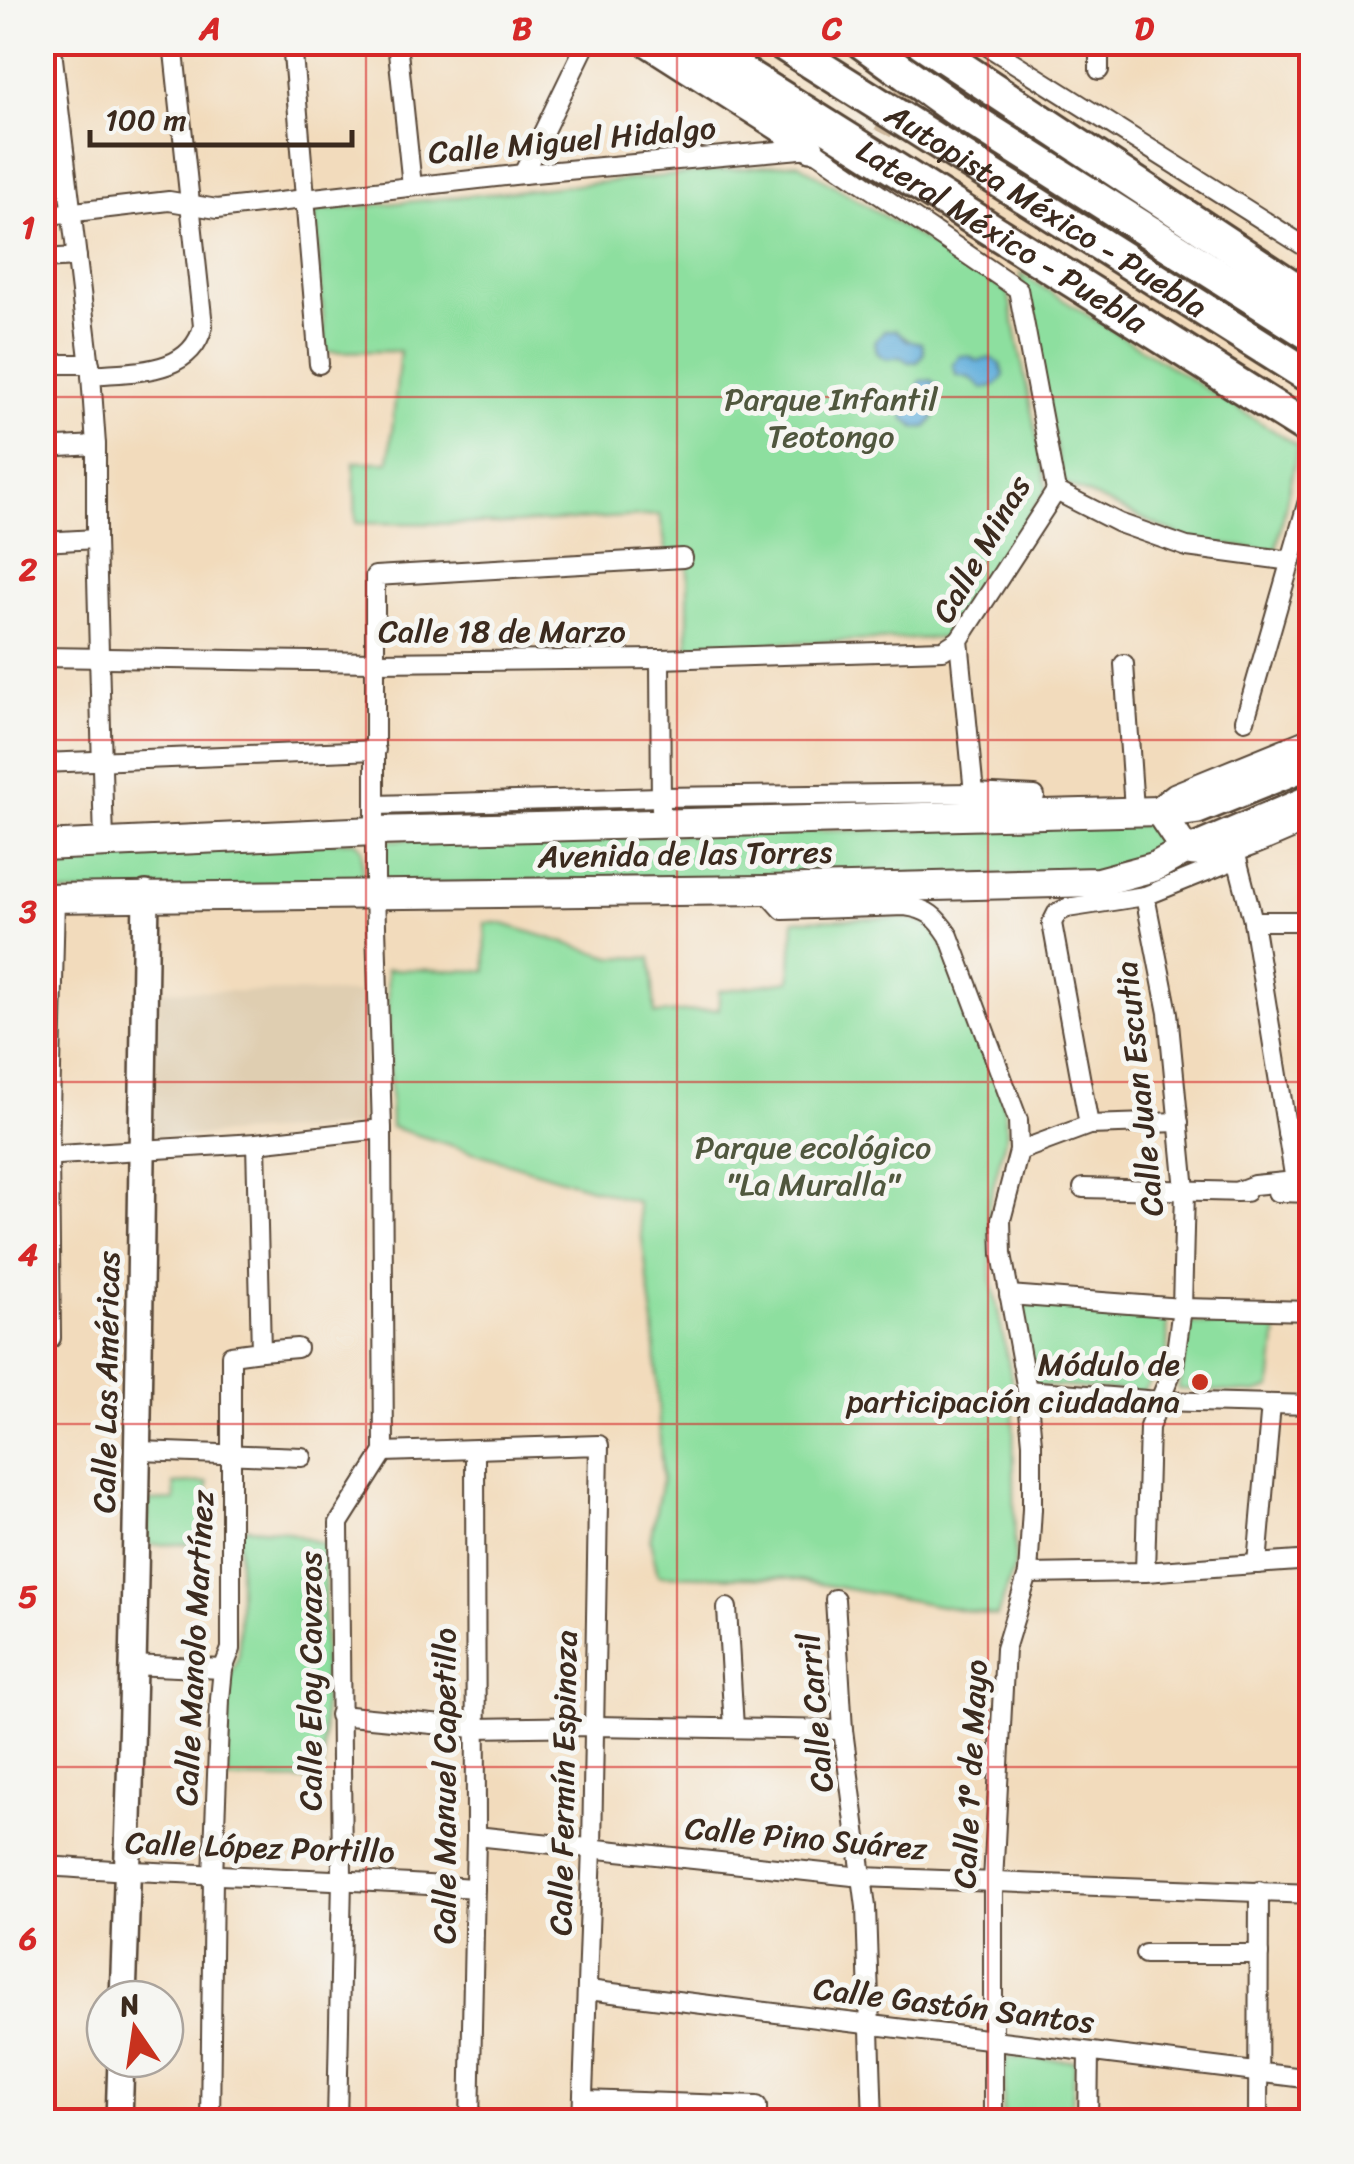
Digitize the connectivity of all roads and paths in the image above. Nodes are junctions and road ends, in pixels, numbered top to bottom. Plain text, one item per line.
1 (51, 42) edge
2 (173, 42) edge
3 (292, 42) edge
4 (397, 42) edge
5 (587, 42) edge
6 (645, 42) edge
7 (693, 42) edge
8 (780, 42) edge
9 (862, 42) edge
10 (922, 42) edge
11 (981, 42) edge
12 (1099, 42) edge
13 (1099, 70) dead end
14 (811, 148) junction
15 (523, 174) junction
16 (412, 186) junction
17 (307, 198) junction
18 (189, 204) junction
19 (42, 210) edge
20 (73, 212) junction
21 (1312, 251) edge
22 (77, 257) junction
23 (42, 259) edge
24 (1277, 276) junction
25 (1312, 289) edge
26 (1312, 300) edge
27 (1312, 335) edge
28 (42, 364) edge
29 (319, 364) dead end
30 (91, 370) junction
31 (1312, 378) edge
32 (1312, 432) edge
33 (96, 444) junction
34 (42, 448) edge
35 (1312, 487) edge
36 (1056, 491) junction
37 (96, 539) junction
38 (42, 542) edge
39 (683, 558) dead end
40 (1291, 561) junction
41 (959, 640) junction
42 (100, 656) junction
43 (42, 657) edge
44 (660, 659) junction
45 (375, 662) junction
46 (1124, 664) dead end
47 (1245, 720) dead end
48 (1312, 742) edge
49 (376, 750) junction
50 (102, 760) junction
51 (42, 763) edge
52 (1312, 765) edge
53 (974, 793) junction
54 (1035, 796) dead end
55 (1312, 797) edge
56 (661, 810) junction
57 (1147, 810) junction
58 (1312, 816) edge
59 (375, 818) junction
60 (104, 844) junction
61 (42, 846) edge
62 (1185, 850) junction
63 (1235, 853) junction
64 (765, 890) junction
65 (375, 892) junction
66 (146, 894) junction
67 (1145, 896) junction
68 (49, 898) edge
69 (1312, 920) edge
70 (1253, 921) junction
71 (1179, 1122) junction
72 (1089, 1125) junction
73 (382, 1130) junction
74 (1312, 1132) edge
75 (1288, 1134) junction
76 (256, 1143) junction
77 (142, 1149) junction
78 (1019, 1151) junction
79 (46, 1155) edge
80 (1082, 1188) dead end
81 (1185, 1190) junction
82 (1236, 1192) junction
83 (1312, 1193) edge
84 (1009, 1295) junction
85 (1182, 1308) junction
86 (1312, 1310) edge
87 (51, 1338) dead end
88 (297, 1348) dead end
89 (261, 1351) junction
90 (1026, 1390) junction
91 (1158, 1401) junction
92 (1271, 1404) junction
93 (1312, 1405) edge
94 (140, 1451) junction
95 (475, 1451) junction
96 (384, 1452) junction
97 (232, 1456) junction
98 (302, 1457) dead end
99 (1312, 1560) edge
100 (1256, 1564) junction
101 (1145, 1572) junction
102 (1028, 1574) junction
103 (836, 1599) dead end
104 (727, 1608) dead end
105 (131, 1666) junction
106 (223, 1669) junction
107 (340, 1715) junction
108 (594, 1726) junction
109 (474, 1728) junction
110 (734, 1728) junction
111 (843, 1730) junction
112 (476, 1836) junction
113 (592, 1848) junction
114 (42, 1866) edge
115 (128, 1871) junction
116 (213, 1876) junction
117 (862, 1877) junction
118 (342, 1878) junction
119 (993, 1882) junction
120 (475, 1888) junction
121 (1260, 1891) junction
122 (1312, 1894) edge
123 (1144, 1954) dead end
124 (1259, 1954) junction
125 (125, 1979) edge
126 (588, 1990) junction
127 (869, 2025) junction
128 (993, 2040) junction
129 (1089, 2052) junction
130 (1258, 2074) junction
131 (120, 2079) edge
132 (1312, 2079) edge
133 (583, 2100) junction
134 (757, 2114) edge
135 (119, 2122) edge
136 (210, 2122) edge
137 (338, 2122) edge
138 (470, 2122) edge
139 (582, 2122) edge
140 (873, 2122) edge
141 (993, 2122) edge
142 (1088, 2122) edge
143 (1258, 2122) edge

1 - 20 street
2 - 18 street
3 - 17 street
4 - 16 street
5 - 15 street
6 - 14 street
7 - 32 highway, Lateral México - Puebla
8 - 31 highway, Autopista México - Puebla
9 - 27 highway, Autopista México - Puebla
10 - 24 highway
11 - 21 street
12 - 13 street
14 - 15 street, Calle Miguel Hidalgo
14 - 36 street, Calle Minas
15 - 16 street, Calle Miguel Hidalgo
16 - 17 street, Calle Miguel Hidalgo
17 - 18 street, Calle Miguel Hidalgo
17 - 29 street
18 - 20 street, Calle Miguel Hidalgo
18 - 30 street
19 - 20 street, Calle Miguel Hidalgo
20 - 22 street
22 - 23 street
22 - 30 street
24 - 25 highway
24 - 26 highway
28 - 30 street
30 - 33 street
33 - 34 street
33 - 37 street
35 - 40 street
36 - 40 street
36 - 41 street, Calle Minas
37 - 38 street
37 - 42 street
39 - 45 street
40 - 47 street
41 - 44 street, Calle 18 de Marzo
41 - 53 street, Calle Minas
42 - 43 street, Calle 18 de Marzo
42 - 45 street, Calle 18 de Marzo
42 - 50 street
44 - 45 street, Calle 18 de Marzo
44 - 56 street
45 - 49 street
46 - 57 street
48 - 57 main road
49 - 50 street
49 - 59 street
50 - 51 street
50 - 60 street
52 - 57 street, Avenida de las Torres
53 - 54 street
53 - 56 street
55 - 62 street, Avenida de las Torres
56 - 57 main road, Avenida de las Torres
56 - 59 main road, Avenida de las Torres
57 - 62 main road
58 - 63 main road
59 - 60 main road, Avenida de las Torres
59 - 65 street
60 - 61 main road, Avenida de las Torres
62 - 63 main road
62 - 64 main road, Avenida de las Torres
63 - 67 street
63 - 70 street
64 - 65 main road, Avenida de las Torres
64 - 78 street, Calle 1º de Mayo
65 - 66 main road, Avenida de las Torres
65 - 73 street
66 - 68 main road, Avenida de las Torres
66 - 77 street, Calle Las Américas
67 - 71 street, Calle Juan Escutia
67 - 72 street
68 - 79 street
69 - 70 street
70 - 75 street
71 - 72 street
71 - 81 street, Calle Juan Escutia
72 - 78 street
73 - 76 street
73 - 96 street
74 - 75 street
75 - 82 street
76 - 77 street
76 - 89 street
77 - 79 street
77 - 94 street, Calle Las Américas
78 - 84 street, Calle 1º de Mayo
79 - 87 street
80 - 81 street
81 - 82 street
81 - 85 street, Calle Juan Escutia
82 - 83 street
84 - 85 street
84 - 90 street, Calle 1º de Mayo
85 - 86 street
85 - 91 street, Calle Juan Escutia
88 - 89 street
89 - 97 street, Calle Manolo Martínez
90 - 91 street
90 - 102 street, Calle 1º de Mayo
91 - 92 street
91 - 101 street, Calle Juan Escutia
92 - 93 street
92 - 100 street
94 - 97 street
94 - 105 street, Calle Las Américas
95 - 96 street
95 - 108 street, Calle Fermín Espinoza
95 - 109 street, Calle Manuel Capetillo
96 - 107 street, Calle Eloy Cavazos
97 - 98 street
97 - 106 street, Calle Manolo Martínez
99 - 100 street
100 - 101 street
101 - 102 street
102 - 119 street, Calle 1º de Mayo
103 - 111 street, Calle Carril
104 - 110 street
105 - 106 street
105 - 115 street, Calle Las Américas
106 - 116 street, Calle Manolo Martínez
107 - 109 street
107 - 118 street, Calle Eloy Cavazos
108 - 109 street
108 - 110 street
108 - 113 street, Calle Fermín Espinoza
109 - 112 street, Calle Manuel Capetillo
110 - 111 street
111 - 117 street, Calle Carril
112 - 113 street, Calle Pino Suárez
112 - 120 street, Calle Manuel Capetillo
113 - 117 street, Calle Pino Suárez
113 - 126 street, Calle Fermín Espinoza
114 - 115 street, Calle López Portillo
115 - 116 street, Calle López Portillo
115 - 125 street, Calle Las Américas
116 - 118 street, Calle López Portillo
116 - 136 street, Calle Manolo Martínez
117 - 119 street, Calle Pino Suárez
117 - 127 street, Calle Carril
118 - 120 street, Calle López Portillo
118 - 137 street, Calle Eloy Cavazos
119 - 121 street, Calle Pino Suárez
119 - 128 street, Calle 1º de Mayo
120 - 138 street, Calle Manuel Capetillo
121 - 122 street, Calle Pino Suárez
121 - 124 street
123 - 124 street
124 - 130 street
126 - 127 street, Calle Gastón Santos
126 - 133 street, Calle Fermín Espinoza
127 - 128 street, Calle Gastón Santos
127 - 140 street, Calle Carril
128 - 129 street, Calle Gastón Santos
128 - 141 street, Calle 1º de Mayo
129 - 130 street, Calle Gastón Santos
129 - 142 street
130 - 132 street, Calle Gastón Santos
130 - 143 street
131 - 135 street
133 - 134 street
133 - 139 street, Calle Fermín Espinoza

